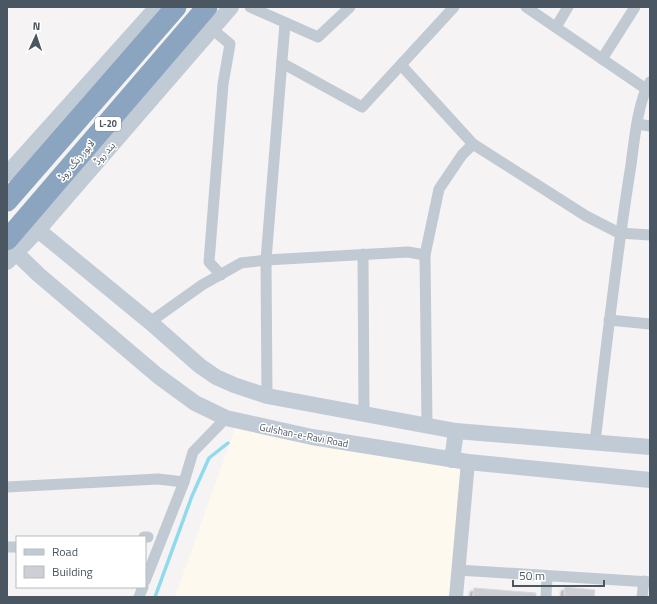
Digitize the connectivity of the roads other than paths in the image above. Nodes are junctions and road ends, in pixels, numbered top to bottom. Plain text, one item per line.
1 (157, 7) edge
2 (176, 7) edge
3 (207, 7) edge
4 (231, 7) edge
5 (250, 7) edge
6 (350, 7) edge
7 (454, 7) edge
8 (526, 7) edge
9 (568, 7) edge
10 (635, 7) edge
11 (285, 22) junction
12 (556, 27) junction
13 (212, 29) junction
14 (602, 59) junction
15 (282, 63) junction
16 (401, 65) junction
17 (648, 85) edge
18 (637, 124) junction
19 (650, 126) edge
20 (473, 144) junction
21 (7, 174) edge
22 (7, 201) edge
23 (38, 230) junction
24 (619, 233) junction
25 (650, 235) edge
26 (10, 252) edge
27 (363, 254) junction
28 (425, 255) junction
29 (266, 260) junction
30 (221, 275) junction
31 (609, 320) junction
32 (150, 322) junction
33 (650, 324) edge
34 (267, 396) junction
35 (364, 415) junction
36 (226, 418) junction
37 (427, 425) junction
38 (456, 431) junction
39 (595, 442) junction
40 (650, 447) edge
41 (452, 460) junction
42 (468, 462) junction
43 (650, 480) edge
44 (184, 482) junction
45 (7, 487) edge
46 (458, 570) junction
47 (547, 576) junction
48 (146, 578) edge
49 (647, 582) edge
50 (456, 597) edge
51 (546, 597) edge
52 (642, 597) edge

1 - 21 main road
2 - 22 highway, L-20
3 - 26 highway, لاہور رنگ روڈ / L-20
4 - 13 main road, بند روڈ
5 - 11 street
6 - 11 street
7 - 16 street
8 - 12 street
9 - 12 street
10 - 14 street
11 - 15 street
12 - 14 street
13 - 23 main road, بند روڈ
13 - 30 street
14 - 17 street
15 - 16 street
15 - 29 street
16 - 20 street
17 - 18 street
18 - 19 street
18 - 24 street
20 - 24 street
20 - 28 street
23 - 26 main road, بند روڈ
23 - 32 main road
24 - 25 street
24 - 31 street
26 - 36 main road, Gulshan-e-Ravi Road
27 - 28 street
27 - 29 street
27 - 35 street
28 - 37 street
29 - 30 street
29 - 34 street
30 - 32 street
31 - 33 street
31 - 39 street
32 - 34 main road
34 - 35 main road
35 - 37 main road
36 - 41 main road, Gulshan-e-Ravi Road
36 - 44 street
37 - 38 main road
38 - 39 main road
38 - 41 main road
39 - 40 main road
41 - 42 main road, Gulshan-e-Ravi Road
42 - 43 main road, Gulshan-e-Ravi Road
42 - 46 street
44 - 45 street
44 - 48 street
46 - 47 street
46 - 50 street
47 - 49 street
47 - 51 street
49 - 52 street

